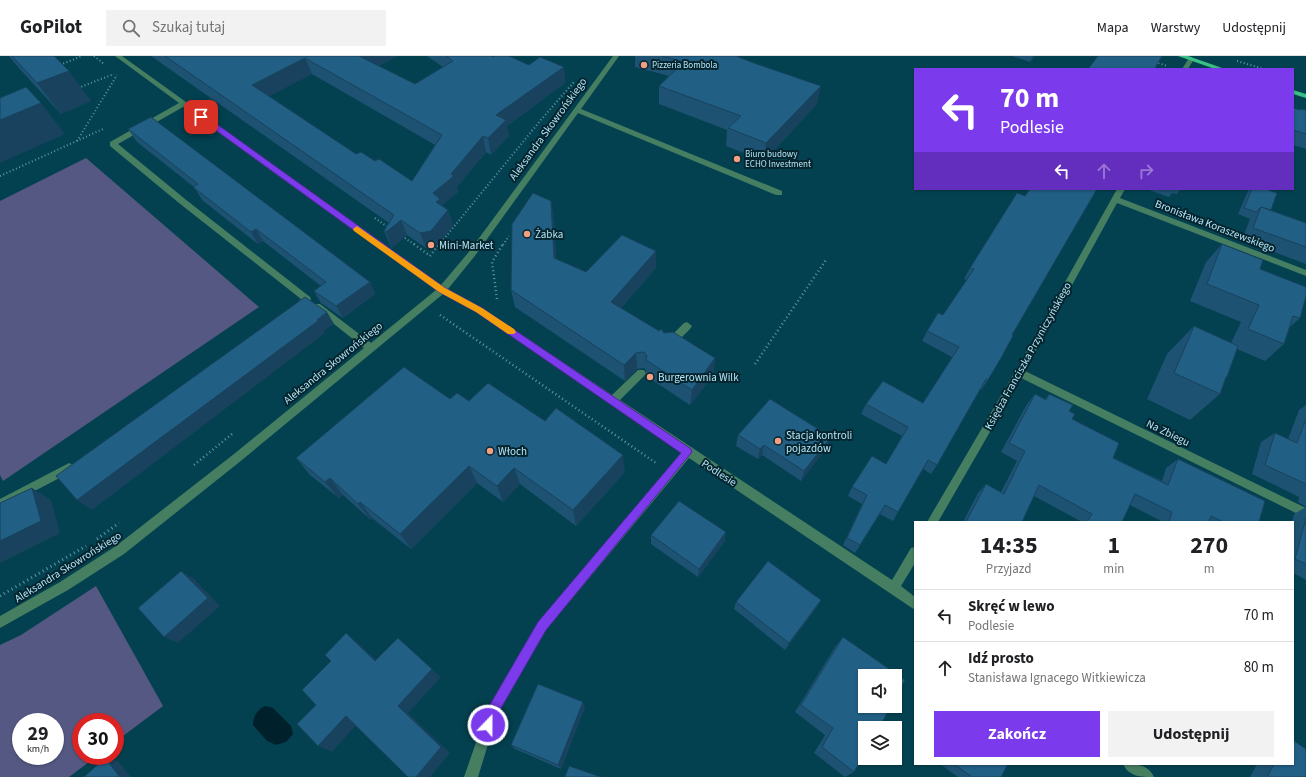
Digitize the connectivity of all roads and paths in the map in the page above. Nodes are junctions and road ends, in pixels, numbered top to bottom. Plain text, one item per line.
1 (70, 56) edge
2 (82, 56) edge
3 (118, 56) edge
4 (616, 56) edge
5 (1181, 56) edge
6 (74, 59) junction
7 (1191, 59) junction
8 (1150, 60) edge
9 (1236, 60) dead end
10 (57, 66) edge
11 (1168, 66) dead end
12 (1186, 68) edge
13 (1219, 68) edge
14 (1261, 68) edge
15 (115, 74) dead end
16 (122, 79) dead end
17 (576, 80) dead end
18 (78, 88) dead end
19 (1294, 92) edge
20 (1306, 96) edge
21 (184, 104) junction
22 (576, 110) junction
23 (104, 129) dead end
24 (77, 141) junction
25 (0, 176) edge
26 (1120, 190) edge
27 (779, 193) dead end
28 (1115, 199) junction
29 (430, 256) dead end
30 (826, 260) dead end
31 (492, 262) dead end
32 (1306, 273) edge
33 (494, 279) dead end
34 (442, 290) junction
35 (307, 299) junction
36 (288, 313) edge
37 (439, 314) dead end
38 (687, 326) dead end
39 (668, 345) edge
40 (370, 348) junction
41 (755, 364) dead end
42 (641, 373) dead end
43 (1019, 373) junction
44 (613, 401) junction
45 (238, 430) dead end
46 (688, 452) junction
47 (656, 463) dead end
48 (77, 465) edge
49 (188, 469) dead end
50 (0, 504) edge
51 (1306, 514) edge
52 (933, 521) edge
53 (120, 522) dead end
54 (96, 540) dead end
55 (90, 543) dead end
56 (914, 554) edge
57 (894, 588) junction
58 (0, 596) edge
59 (914, 603) edge
60 (0, 622) edge
61 (1131, 765) edge
62 (471, 777) edge
63 (1147, 777) edge

1 - 6 path
2 - 6 path
3 - 21 street, Podlesie
4 - 22 street, Aleksandra Skowrońskiego
5 - 7 main road
6 - 10 path
7 - 12 street
7 - 13 main road
8 - 11 path
9 - 14 path
15 - 18 path
16 - 24 path
17 - 29 path
19 - 20 main road
21 - 34 street, Podlesie
21 - 35 street
22 - 27 street
22 - 34 street, Aleksandra Skowrońskiego
23 - 24 path
24 - 25 path
26 - 28 street, Księdza Franciszka Przyniczyńskiego
28 - 32 street, Bronisława Koraszewskiego
28 - 43 street, Księdza Franciszka Przyniczyńskiego
30 - 41 path
31 - 33 path
34 - 40 street, Aleksandra Skowrońskiego
34 - 44 street, Podlesie
35 - 36 street
35 - 40 street
37 - 47 path
38 - 39 street
40 - 60 street, Aleksandra Skowrońskiego
42 - 44 street
43 - 51 street, Na Zbiegu
43 - 52 street, Księdza Franciszka Przyniczyńskiego
44 - 46 street, Podlesie
45 - 49 path
46 - 57 street, Podlesie
46 - 62 street
48 - 50 street
53 - 54 path
55 - 58 path
56 - 57 street
57 - 59 street, Podlesie
61 - 63 street

